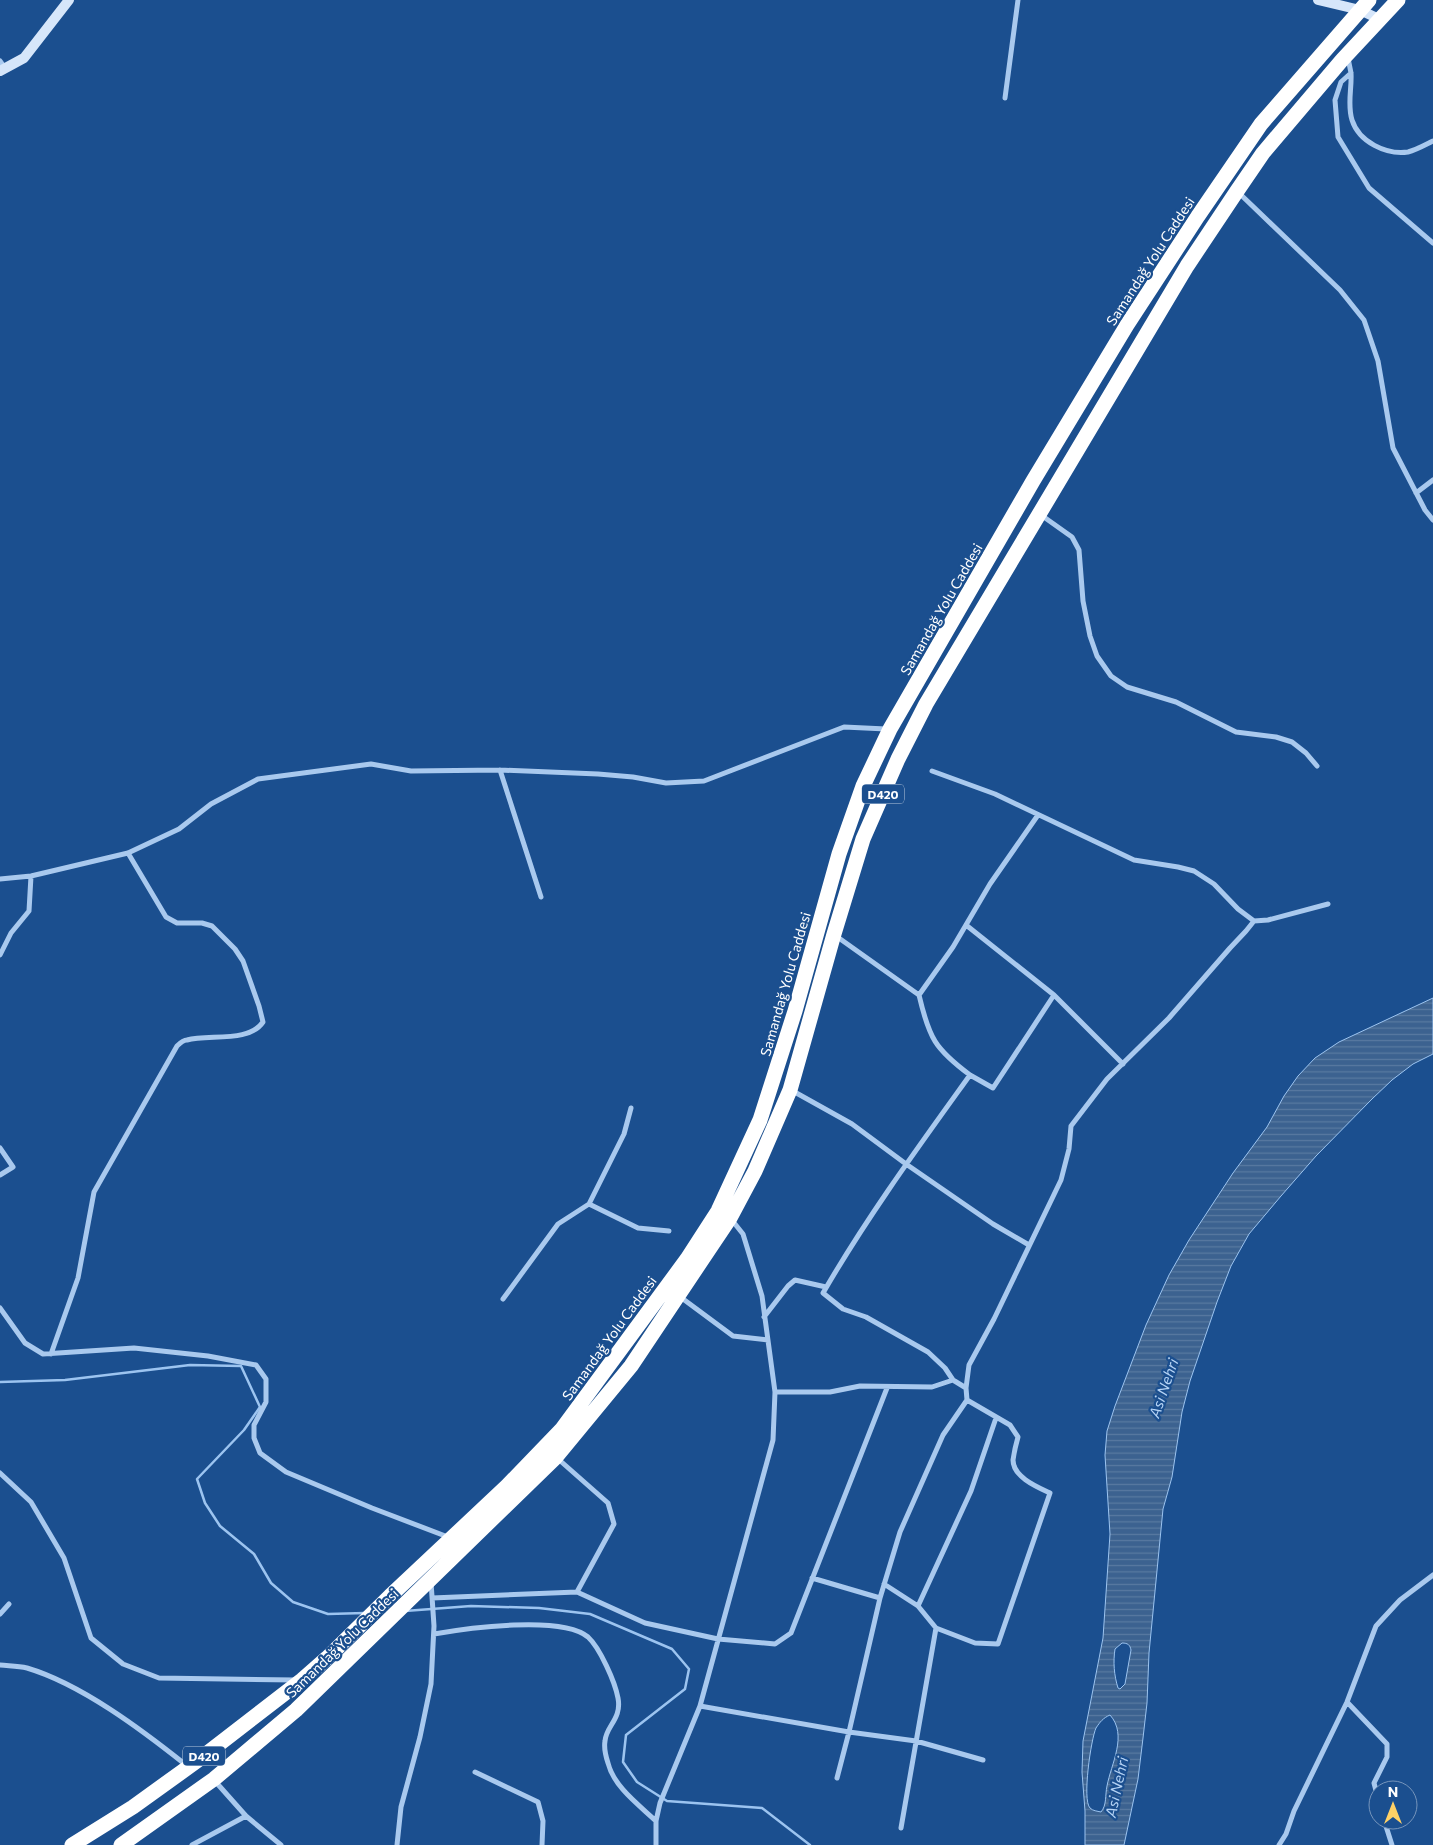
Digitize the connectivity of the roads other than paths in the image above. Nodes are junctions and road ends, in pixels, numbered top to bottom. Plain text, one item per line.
1 (69, 0) edge
2 (1018, 0) edge
3 (1318, 0) edge
4 (1398, 0) edge
5 (1364, 5) edge
6 (1379, 19) junction
7 (1347, 53) junction
8 (2, 67) edge
9 (1351, 73) junction
10 (1005, 98) dead end
11 (1433, 141) edge
12 (1237, 191) junction
13 (1433, 242) edge
14 (1433, 480) edge
15 (1416, 493) junction
16 (1038, 514) junction
17 (1433, 520) edge
18 (890, 729) junction
19 (1318, 766) dead end
20 (500, 770) junction
21 (932, 772) dead end
22 (1038, 815) junction
23 (128, 853) junction
24 (31, 876) junction
25 (0, 879) edge
26 (541, 897) dead end
27 (1328, 904) dead end
28 (1254, 921) junction
29 (966, 925) junction
30 (834, 934) junction
31 (0, 955) edge
32 (919, 995) junction
33 (1054, 995) junction
34 (1123, 1064) junction
35 (970, 1075) junction
36 (790, 1090) junction
37 (631, 1108) dead end
38 (0, 1148) edge
39 (906, 1164) junction
40 (0, 1175) edge
41 (589, 1204) junction
42 (724, 1215) junction
43 (669, 1231) dead end
44 (1029, 1245) junction
45 (826, 1287) junction
46 (678, 1294) junction
47 (503, 1299) dead end
48 (0, 1308) edge
49 (764, 1316) junction
50 (768, 1340) junction
51 (51, 1354) junction
52 (953, 1380) junction
53 (887, 1388) junction
54 (966, 1388) junction
55 (775, 1392) junction
56 (967, 1400) junction
57 (996, 1418) junction
58 (556, 1457) junction
59 (0, 1473) edge
60 (450, 1538) junction
61 (1433, 1575) edge
62 (812, 1578) junction
63 (431, 1579) junction
64 (884, 1584) junction
65 (577, 1592) junction
66 (880, 1598) junction
67 (433, 1601) junction
68 (9, 1604) dead end
69 (918, 1606) junction
70 (0, 1614) edge
71 (936, 1628) junction
72 (434, 1634) junction
73 (718, 1639) junction
74 (0, 1665) edge
75 (302, 1680) junction
76 (1347, 1702) junction
77 (700, 1706) junction
78 (849, 1732) junction
79 (916, 1741) junction
80 (983, 1760) dead end
81 (189, 1767) junction
82 (475, 1772) dead end
83 (837, 1778) dead end
84 (214, 1779) junction
85 (1376, 1780) edge
86 (246, 1816) junction
87 (656, 1821) junction
88 (901, 1828) dead end
89 (1387, 1830) edge
90 (72, 1845) edge
91 (122, 1845) edge
92 (192, 1845) edge
93 (281, 1845) edge
94 (397, 1845) edge
95 (542, 1845) edge
96 (656, 1845) edge
97 (1279, 1845) edge
98 (1392, 1845) edge

1 - 8 street
2 - 10 street
3 - 5 street
4 - 6 highway, Samandağ Yolu Caddesi / D420
5 - 6 street
5 - 18 highway, Samandağ Yolu Caddesi / D420
6 - 7 highway, Samandağ Yolu Caddesi / D420
7 - 9 street
7 - 12 highway, Samandağ Yolu Caddesi / D420
9 - 11 street
9 - 13 street
12 - 15 street
12 - 16 highway, Samandağ Yolu Caddesi / D420
14 - 15 street
15 - 17 street
16 - 19 street
16 - 30 highway, Samandağ Yolu Caddesi / D420
18 - 20 street
18 - 42 highway, Samandağ Yolu Caddesi / D420
20 - 23 street
20 - 26 street
21 - 22 street
22 - 28 street
22 - 29 street
23 - 24 street
23 - 51 street
24 - 25 street
24 - 31 street
27 - 28 street
28 - 34 street
29 - 32 street
29 - 33 street
30 - 32 street
30 - 36 highway, Samandağ Yolu Caddesi / D420
32 - 35 street
33 - 34 street
33 - 35 street
34 - 44 street
35 - 39 street
36 - 39 street
36 - 42 highway, Samandağ Yolu Caddesi / D420
37 - 41 street
38 - 40 street
39 - 44 street
39 - 45 street
41 - 43 street
41 - 47 street
42 - 46 highway, Samandağ Yolu Caddesi / D420
42 - 49 street
42 - 60 highway, Samandağ Yolu Caddesi / D420
44 - 54 street
45 - 49 street
45 - 52 street
46 - 50 street
46 - 58 highway, Samandağ Yolu Caddesi / D420
48 - 51 street
49 - 50 street
50 - 55 street
51 - 60 street
52 - 53 street
52 - 54 street
53 - 55 street
53 - 62 street
54 - 56 street
55 - 73 street
56 - 57 street
56 - 64 street
57 - 69 street
57 - 71 street
58 - 63 highway, Samandağ Yolu Caddesi / D420
58 - 65 street
59 - 75 street
60 - 75 highway, Samandağ Yolu Caddesi / D420
61 - 76 street
62 - 66 street
62 - 73 street
63 - 67 street
63 - 84 highway, Samandağ Yolu Caddesi / D420
64 - 66 street
64 - 69 street
65 - 67 street
65 - 73 street
66 - 78 street
67 - 72 street
68 - 70 street
69 - 71 street
71 - 79 street
72 - 87 street
72 - 94 street
73 - 77 street
74 - 81 street
75 - 81 highway, Samandağ Yolu Caddesi / D420
76 - 85 street
76 - 97 street
77 - 78 street
77 - 87 street
78 - 79 street
78 - 83 street
79 - 80 street
79 - 88 street
81 - 90 highway, Samandağ Yolu Caddesi / D420
82 - 95 street
84 - 86 street
84 - 91 highway, Samandağ Yolu Caddesi / D420
86 - 92 street
86 - 93 street
87 - 96 street
89 - 98 street

